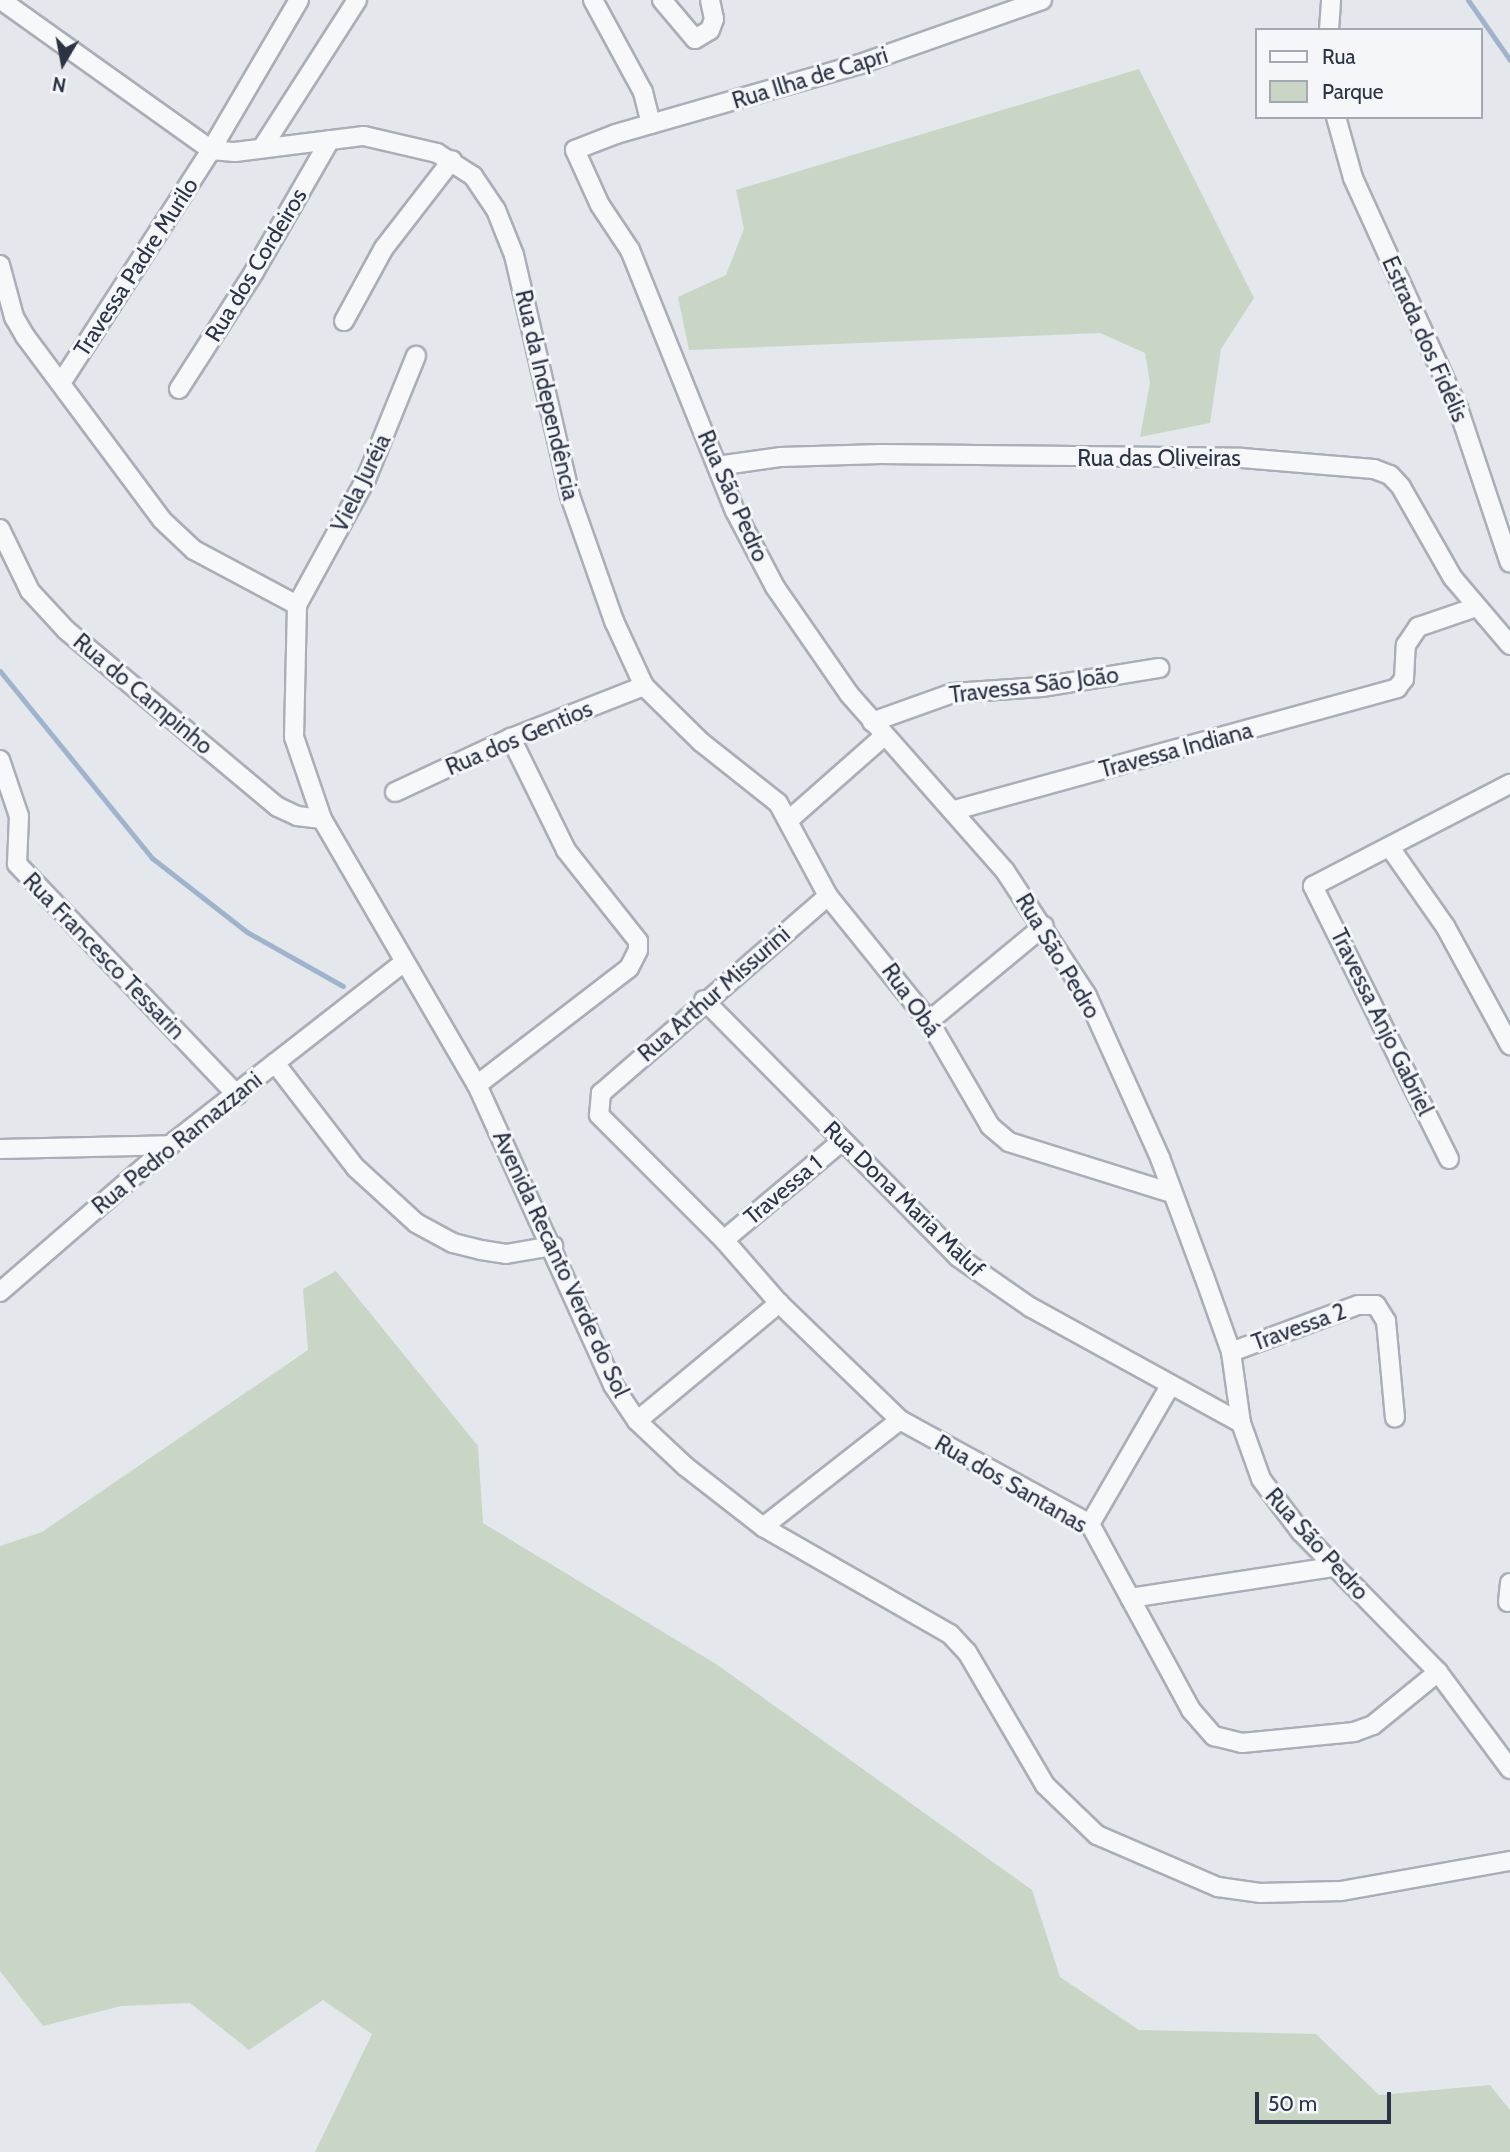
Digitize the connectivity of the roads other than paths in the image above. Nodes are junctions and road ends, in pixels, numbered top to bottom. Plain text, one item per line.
1 (1, 0) edge
2 (299, 0) edge
3 (357, 0) edge
4 (593, 0) edge
5 (662, 0) edge
6 (710, 0) edge
7 (1042, 0) edge
8 (1331, 0) edge
9 (1329, 28) edge
10 (1337, 119) edge
11 (652, 124) junction
12 (330, 139) junction
13 (262, 148) junction
14 (211, 150) junction
15 (575, 150) joint
16 (452, 160) junction
17 (0, 265) edge
18 (344, 321) dead end
19 (416, 356) dead end
20 (61, 383) junction
21 (179, 389) dead end
22 (717, 466) junction
23 (0, 529) edge
24 (1510, 563) edge
25 (297, 605) junction
26 (1476, 607) junction
27 (1510, 645) edge
28 (1159, 668) dead end
29 (644, 686) junction
30 (872, 722) junction
31 (884, 736) junction
32 (512, 738) junction
33 (0, 760) edge
34 (1510, 784) edge
35 (395, 792) dead end
36 (955, 810) junction
37 (322, 819) junction
38 (790, 819) junction
39 (1391, 849) junction
40 (8, 866) edge
41 (828, 896) junction
42 (1044, 926) junction
43 (402, 963) junction
44 (705, 1000) junction
45 (929, 1021) junction
46 (1510, 1045) edge
47 (275, 1063) junction
48 (477, 1085) junction
49 (601, 1093) joint
50 (237, 1095) junction
51 (842, 1141) junction
52 (170, 1145) junction
53 (0, 1149) edge
54 (1449, 1159) dead end
55 (1172, 1193) junction
56 (724, 1240) junction
57 (553, 1246) junction
58 (0, 1292) edge
59 (779, 1303) junction
60 (1231, 1352) junction
61 (1170, 1386) junction
62 (1395, 1418) dead end
63 (900, 1420) junction
64 (637, 1421) junction
65 (1241, 1423) junction
66 (1090, 1524) junction
67 (763, 1527) junction
68 (1333, 1567) junction
69 (1510, 1583) edge
70 (1130, 1598) junction
71 (1508, 1602) dead end
72 (1438, 1671) junction
73 (1510, 1769) edge
74 (1510, 1861) edge

1 - 14 street
2 - 14 street, Travessa Padre Murilo
3 - 13 street
4 - 11 street
5 - 6 street
7 - 11 street, Rua Ilha de Capri
8 - 9 street
10 - 24 street, Estrada dos Fidélis
11 - 15 street, Rua Ilha de Capri
12 - 13 street, Rua da Independência
12 - 16 street, Rua da Independência
12 - 21 street, Rua dos Cordeiros
13 - 14 street, Rua da Independência
14 - 20 street, Travessa Padre Murilo
15 - 22 street, Rua São Pedro
16 - 18 street
16 - 29 street, Rua da Independência
17 - 20 street
19 - 25 street, Viela Juréia
20 - 25 street
22 - 26 street, Rua das Oliveiras
22 - 30 street, Rua São Pedro
23 - 37 street, Rua do Campinho
25 - 37 street, Avenida Recanto Verde do Sol
26 - 27 street, Rua das Oliveiras
26 - 36 street, Travessa Indiana
28 - 30 street, Travessa São João
29 - 32 street, Rua dos Gentios
29 - 38 street, Rua da Independência
30 - 31 street, Rua São Pedro
31 - 36 street, Rua São Pedro
31 - 38 street
32 - 35 street, Rua dos Gentios
32 - 48 street
33 - 40 street, Rua Francesco Tessarin
34 - 39 street
36 - 42 street, Rua São Pedro
37 - 43 street, Avenida Recanto Verde do Sol
38 - 41 street, Rua Obá
39 - 46 street
39 - 54 street, Travessa Anjo Gabriel
40 - 50 street, Rua Francesco Tessarin
41 - 44 street, Rua Arthur Missurini
41 - 45 street, Rua Obá
42 - 45 street
42 - 55 street, Rua São Pedro
43 - 47 street
43 - 48 street, Avenida Recanto Verde do Sol
44 - 49 street, Rua Arthur Missurini
44 - 51 street, Rua Dona Maria Maluf
45 - 55 street, Rua Obá
47 - 50 street, Rua Pedro Ramazzani
47 - 57 street, Rua Pedro Ramazzani
48 - 57 street, Avenida Recanto Verde do Sol
49 - 56 street, Rua dos Santanas
50 - 52 street, Rua Pedro Ramazzani
51 - 56 street, Travessa 1
51 - 61 street, Rua Dona Maria Maluf
52 - 53 street
52 - 58 street, Rua Pedro Ramazzani
55 - 60 street, Rua São Pedro
56 - 59 street, Rua dos Santanas
57 - 64 street, Avenida Recanto Verde do Sol
59 - 63 street, Rua dos Santanas
59 - 64 street
60 - 62 street, Travessa 2
60 - 65 street, Rua São Pedro
61 - 65 street, Rua Dona Maria Maluf
61 - 66 street
63 - 66 street, Rua dos Santanas
63 - 67 street
64 - 67 street, Avenida Recanto Verde do Sol
65 - 68 street, Rua São Pedro
66 - 70 street, Rua dos Santanas
67 - 74 street, Avenida Recanto Verde do Sol
68 - 70 street
68 - 72 street, Rua São Pedro
69 - 71 street
70 - 72 street, Rua dos Santanas
72 - 73 street, Rua São Pedro

